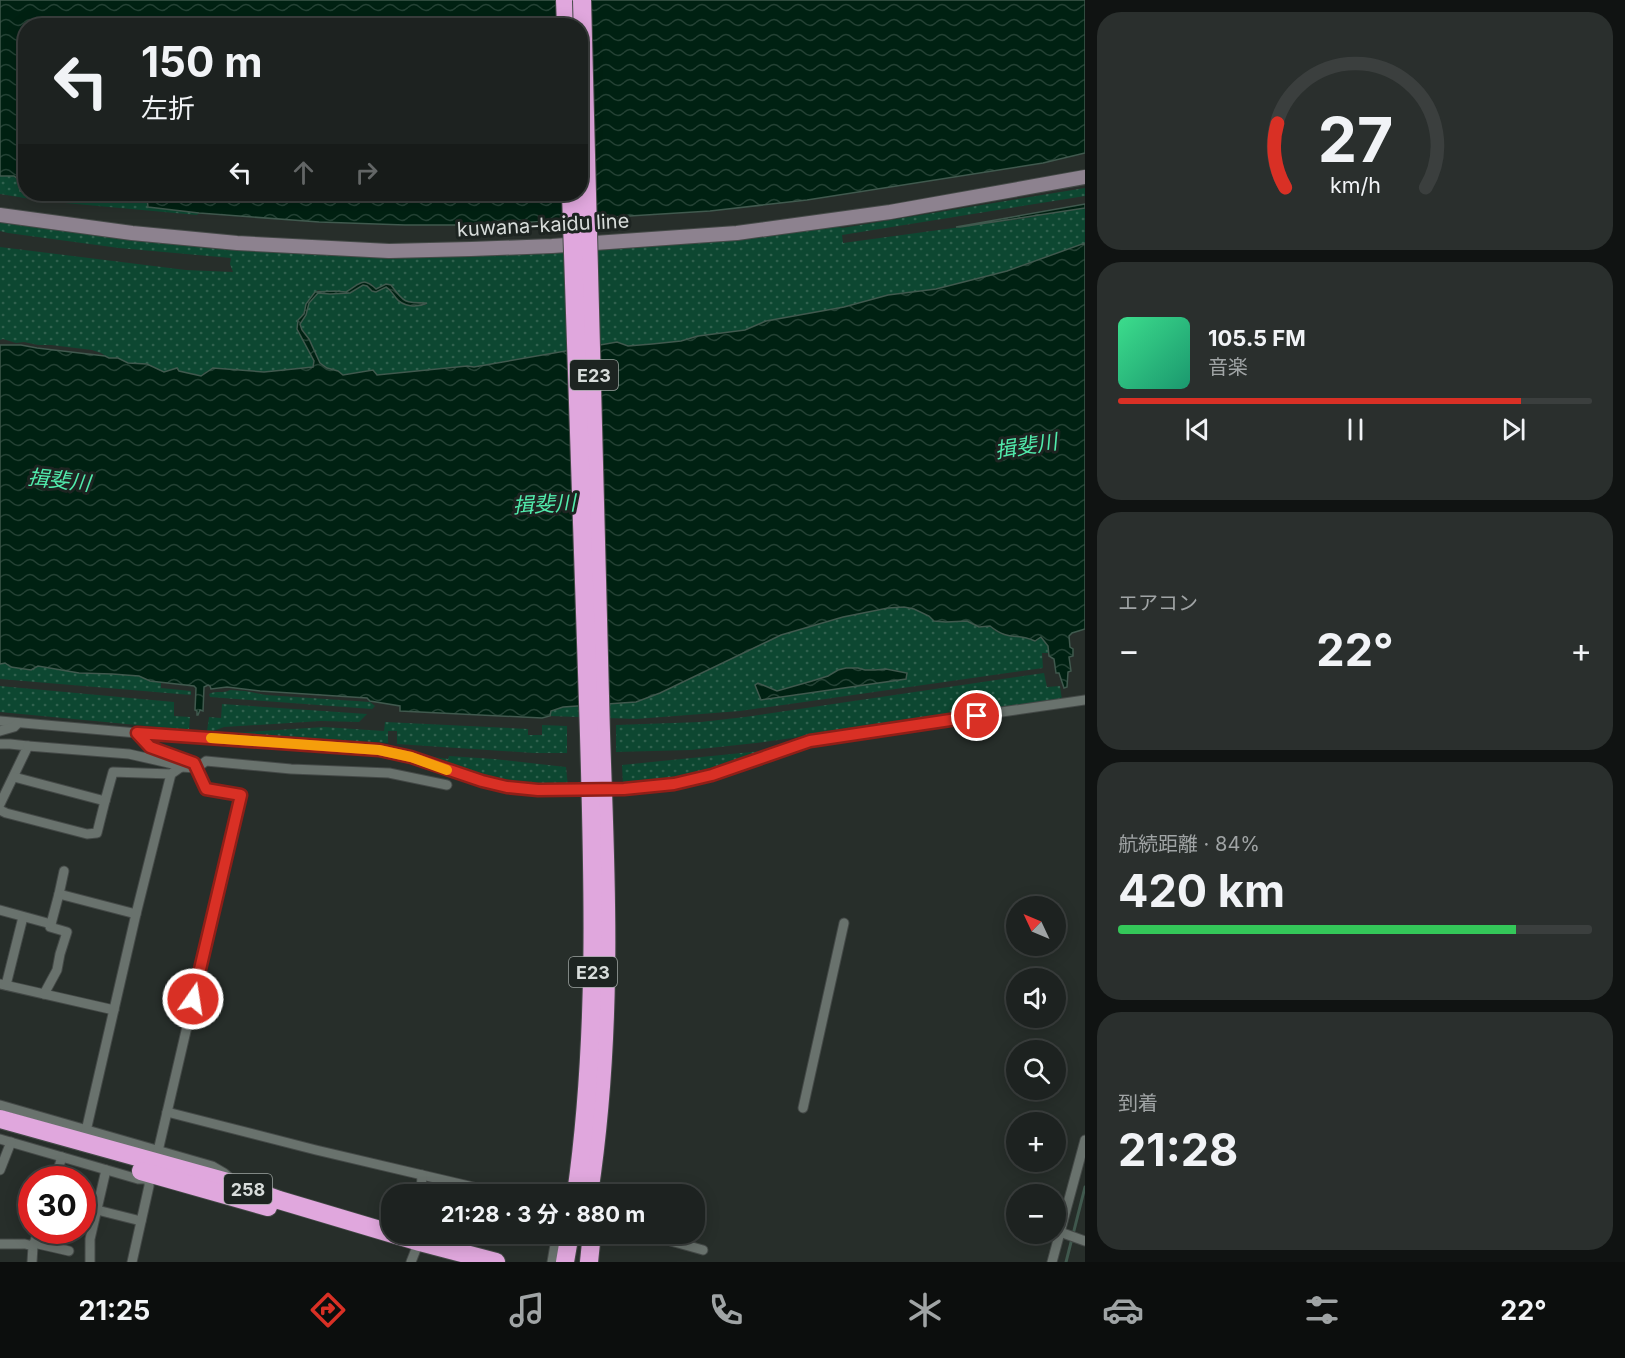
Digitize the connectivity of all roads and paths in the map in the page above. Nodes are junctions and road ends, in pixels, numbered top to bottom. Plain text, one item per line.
1 (565, 0) edge
2 (582, 0) edge
3 (566, 18) edge
4 (583, 18) edge
5 (1085, 177) edge
6 (588, 192) edge
7 (571, 201) edge
8 (0, 214) edge
9 (1085, 700) edge
10 (0, 721) edge
11 (18, 723) junction
12 (0, 731) edge
13 (137, 733) junction
14 (0, 744) edge
15 (28, 746) junction
16 (181, 767) junction
17 (197, 768) junction
18 (171, 774) junction
19 (14, 777) junction
20 (447, 785) dead end
21 (3, 789) edge
22 (105, 801) junction
23 (0, 804) edge
24 (0, 810) edge
25 (64, 871) dead end
26 (59, 894) junction
27 (0, 910) edge
28 (136, 914) junction
29 (22, 917) junction
30 (844, 923) dead end
31 (51, 924) junction
32 (3, 985) edge
33 (44, 994) junction
34 (114, 1010) junction
35 (0, 1105) edge
36 (803, 1108) dead end
37 (167, 1112) junction
38 (0, 1119) edge
39 (86, 1131) junction
40 (6, 1136) edge
41 (0, 1139) edge
42 (1085, 1140) edge
43 (596, 1144) junction
44 (158, 1151) junction
45 (62, 1157) junction
46 (59, 1166) edge
47 (0, 1170) edge
48 (106, 1170) junction
49 (422, 1175) junction
50 (156, 1178) junction
51 (422, 1184) edge
52 (460, 1184) edge
53 (577, 1184) edge
54 (590, 1184) edge
55 (597, 1184) edge
56 (238, 1185) junction
57 (97, 1210) junction
58 (1066, 1217) edge
59 (141, 1221) junction
60 (1066, 1234) edge
61 (1083, 1240) edge
62 (0, 1244) edge
63 (18, 1244) edge
64 (34, 1244) joint
65 (555, 1244) edge
66 (568, 1244) edge
67 (581, 1244) edge
68 (591, 1244) edge
69 (681, 1244) edge
70 (1058, 1244) edge
71 (417, 1246) edge
72 (703, 1250) dead end
73 (69, 1251) dead end
74 (32, 1262) edge
75 (90, 1262) edge
76 (132, 1262) edge
77 (456, 1262) edge
78 (496, 1262) edge
79 (552, 1262) edge
80 (565, 1262) edge
81 (578, 1262) edge
82 (589, 1262) edge
83 (1052, 1262) edge

1 - 3 highway
2 - 4 highway, E23, bridge
5 - 8 main road, kuwana-kaidu line
6 - 43 highway, E23, bridge
7 - 53 highway, E23, bridge
9 - 13 street
10 - 11 street
11 - 12 street
11 - 13 street
13 - 17 street
14 - 15 street
15 - 16 street
15 - 19 street
16 - 17 street
16 - 18 street
17 - 20 street
17 - 37 street
18 - 22 street
18 - 28 street
19 - 21 street
19 - 22 street
21 - 23 street
22 - 24 street
25 - 26 street
26 - 28 street
26 - 31 street
27 - 29 street
28 - 34 street
29 - 31 street
29 - 32 street
30 - 36 street
31 - 33 street
32 - 33 street
33 - 34 street
34 - 39 street
35 - 39 street
37 - 44 street
37 - 49 street
38 - 56 highway, 258
39 - 44 street
40 - 41 street
40 - 45 street
40 - 47 street
40 - 50 highway, 258
42 - 58 street
43 - 54 highway, E23, bridge
43 - 55 highway, bridge
44 - 56 street
45 - 46 street
45 - 48 street
48 - 50 street
48 - 57 street
49 - 51 street
49 - 52 street
50 - 59 street
50 - 71 highway, 258
56 - 71 highway, 258
57 - 59 street
57 - 75 street
59 - 76 street
60 - 61 street
62 - 63 street
64 - 73 street
64 - 74 street
65 - 79 street
66 - 80 highway
67 - 81 highway
68 - 82 highway
69 - 72 street
70 - 83 street
71 - 77 highway, 258
71 - 78 highway, 258

